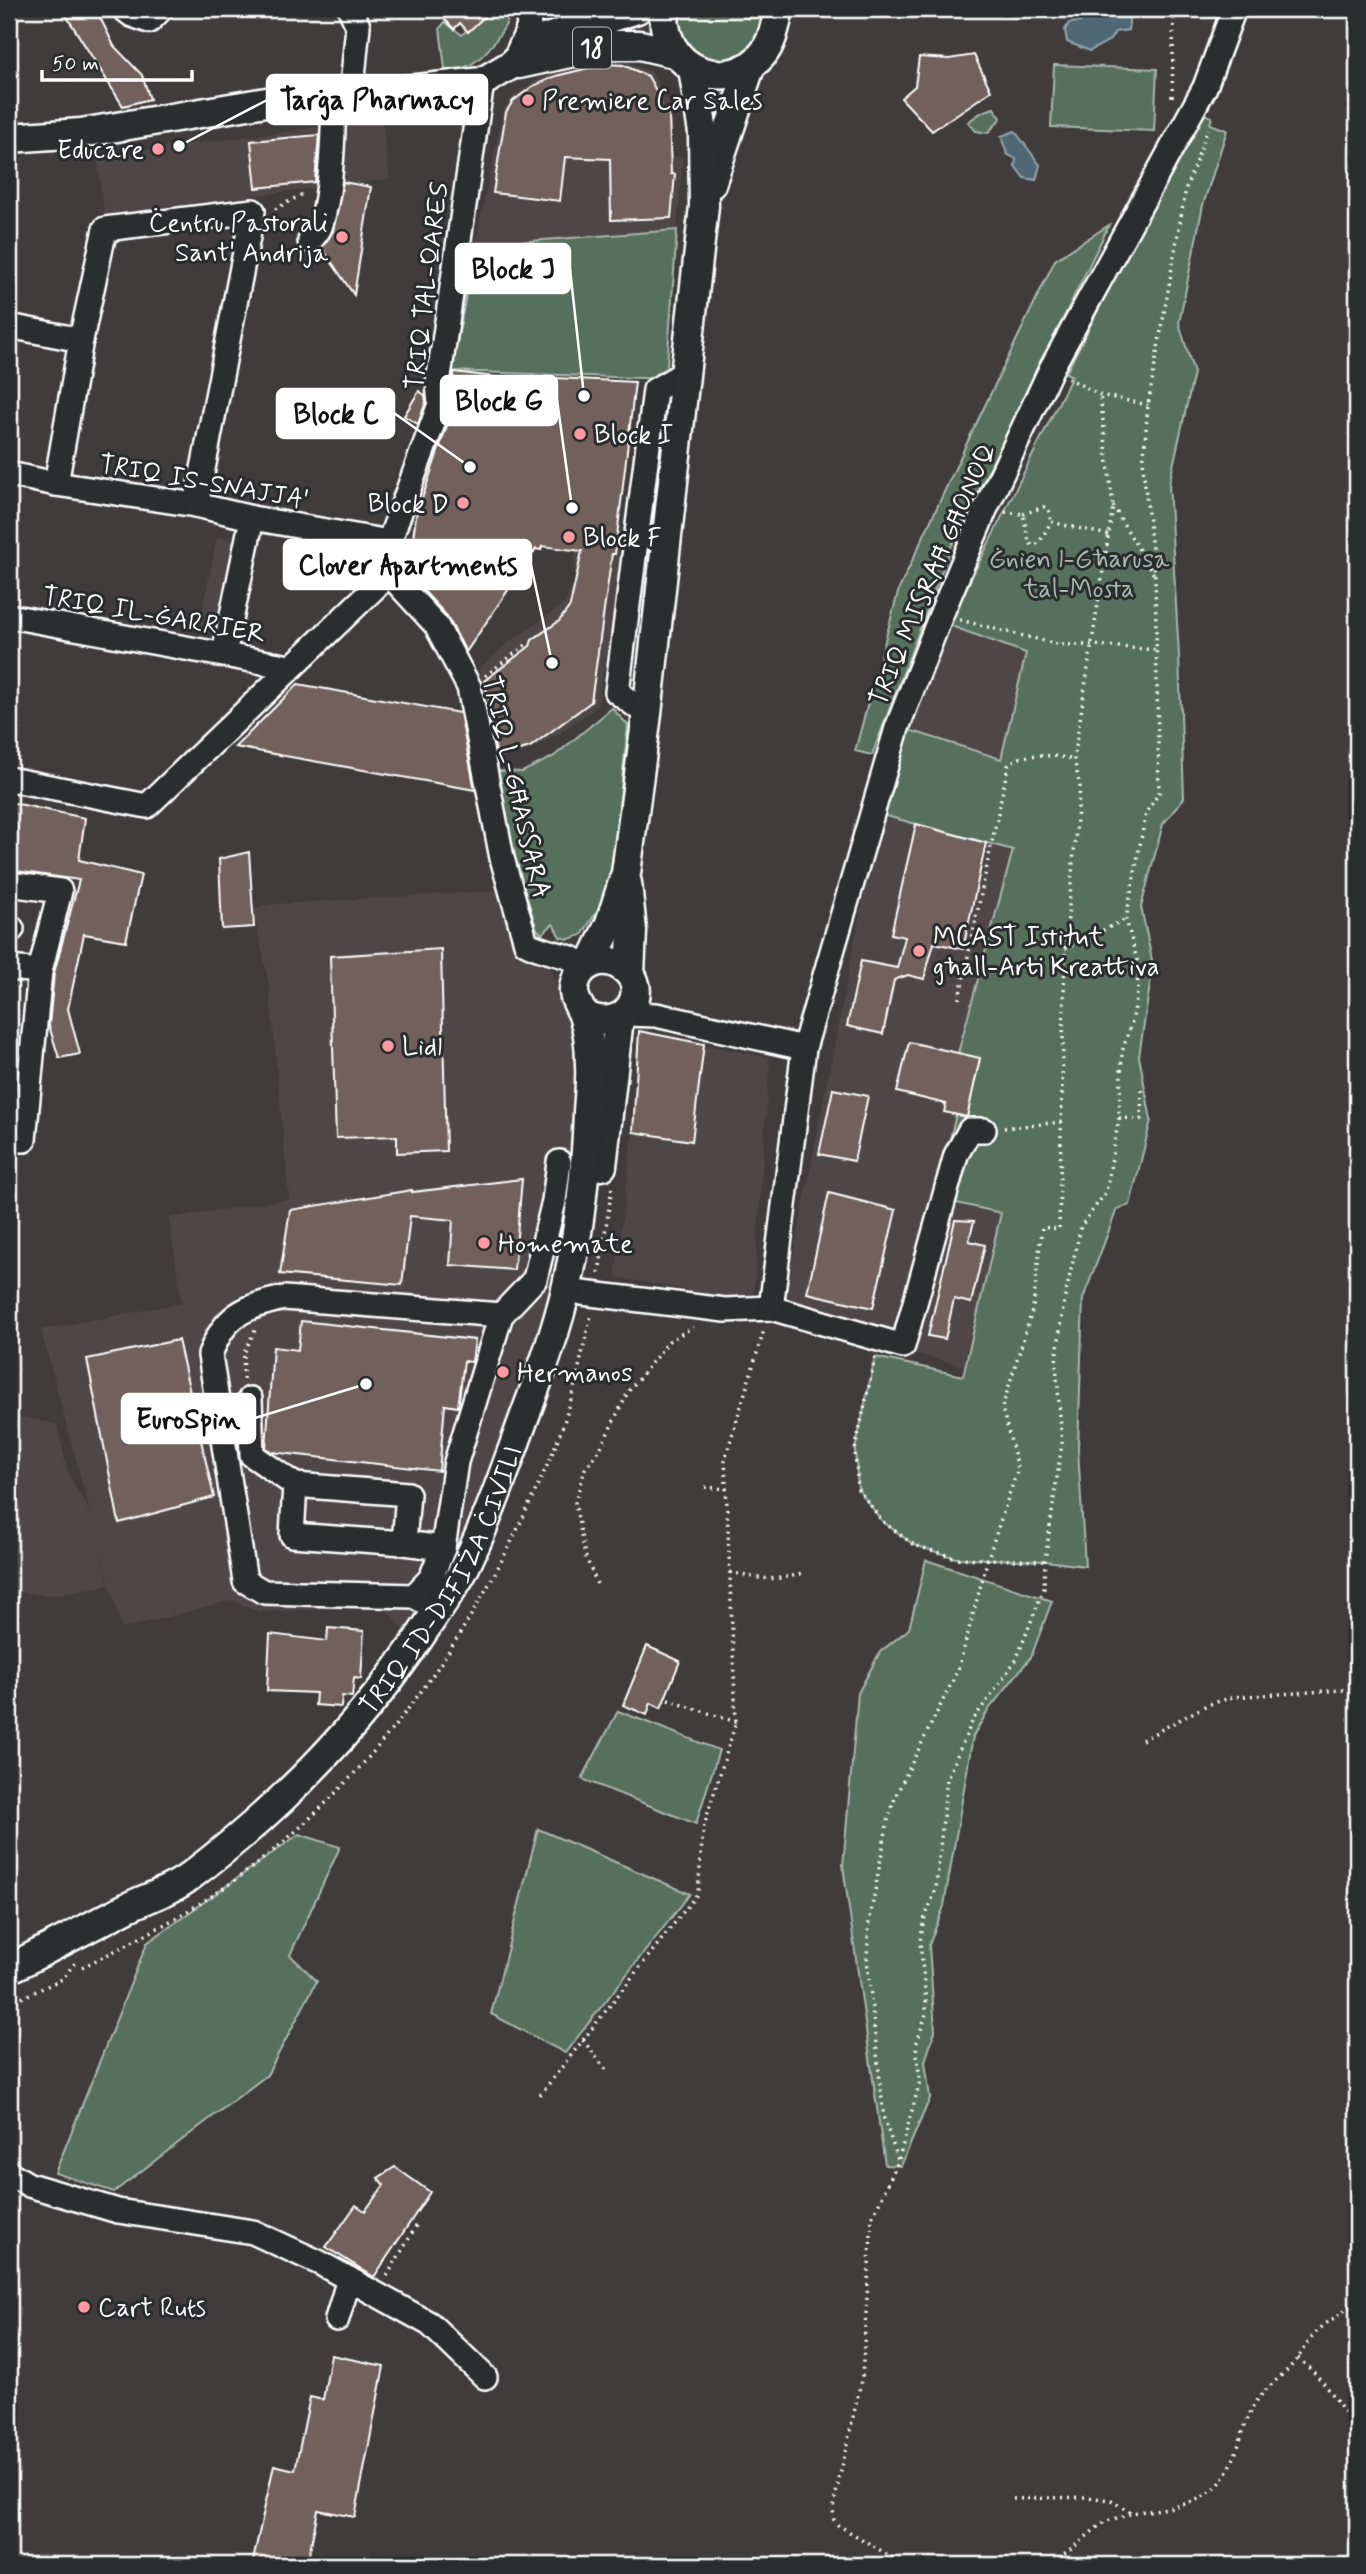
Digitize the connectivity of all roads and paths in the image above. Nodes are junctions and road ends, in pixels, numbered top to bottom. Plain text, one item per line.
1 (124, 9) edge
2 (161, 9) edge
3 (350, 9) edge
4 (527, 9) edge
5 (569, 9) edge
6 (637, 9) edge
7 (664, 9) edge
8 (1174, 9) edge
9 (1234, 9) edge
10 (779, 11) edge
11 (541, 40) junction
12 (683, 61) junction
13 (511, 65) junction
14 (750, 67) junction
15 (482, 82) junction
16 (1172, 97) dead end
17 (342, 98) junction
18 (1212, 118) dead end
19 (9, 138) edge
20 (325, 199) junction
21 (704, 206) junction
22 (252, 218) junction
23 (310, 241) dead end
24 (9, 326) edge
25 (81, 340) junction
26 (1051, 369) junction
27 (1100, 395) junction
28 (1148, 405) junction
29 (9, 474) edge
30 (55, 484) junction
31 (196, 505) junction
32 (1113, 506) junction
33 (985, 510) junction
34 (1023, 514) junction
35 (252, 518) junction
36 (1051, 522) junction
37 (1108, 535) junction
38 (389, 542) junction
39 (389, 574) junction
40 (1154, 577) junction
41 (941, 615) junction
42 (9, 616) edge
43 (527, 644) dead end
44 (1093, 645) junction
45 (1158, 650) junction
46 (224, 654) junction
47 (290, 667) junction
48 (469, 687) junction
49 (1074, 759) junction
50 (9, 779) edge
51 (626, 873) junction
52 (9, 884) edge
53 (1126, 919) junction
54 (1065, 949) junction
55 (9, 968) edge
56 (40, 971) junction
57 (584, 971) junction
58 (632, 980) junction
59 (959, 999) dead end
60 (583, 1014) junction
61 (656, 1015) junction
62 (622, 1016) junction
63 (804, 1048) junction
64 (1142, 1086) dead end
65 (1119, 1118) junction
66 (1061, 1122) junction
67 (984, 1130) joint
68 (16, 1140) edge
69 (559, 1161) dead end
70 (583, 1199) junction
71 (554, 1201) junction
72 (535, 1279) junction
73 (574, 1290) junction
74 (771, 1308) junction
75 (501, 1315) junction
76 (264, 1322) dead end
77 (694, 1327) dead end
78 (880, 1339) junction
79 (246, 1394) joint
80 (295, 1485) junction
81 (705, 1487) dead end
82 (727, 1489) junction
83 (404, 1543) junction
84 (443, 1548) junction
85 (988, 1558) junction
86 (1045, 1561) junction
87 (730, 1572) junction
88 (805, 1573) dead end
89 (597, 1584) dead end
90 (426, 1603) junction
91 (1357, 1689) edge
92 (668, 1700) dead end
93 (736, 1722) junction
94 (1142, 1740) dead end
95 (9, 1969) edge
96 (9, 1986) edge
97 (583, 2040) junction
98 (607, 2071) dead end
99 (540, 2095) dead end
100 (898, 2162) junction
101 (9, 2173) edge
102 (418, 2223) dead end
103 (349, 2279) junction
104 (376, 2295) junction
105 (1357, 2295) edge
106 (337, 2319) dead end
107 (1298, 2358) junction
108 (485, 2377) dead end
109 (1353, 2428) dead end
110 (1013, 2499) dead end
111 (1131, 2513) junction
112 (905, 2565) edge
113 (1046, 2565) edge

1 - 2 street
3 - 17 street
4 - 13 street
5 - 11 main road
6 - 11 main road, 18
7 - 12 main road, TRIQ ID-DIFIŻA ĊIVILI
8 - 16 path
9 - 26 street, TRIQ MISRAĦ GĦONOQ
10 - 14 main road
11 - 13 main road, 18
12 - 13 main road, 18
12 - 14 main road
12 - 21 main road, TRIQ ID-DIFIŻA ĊIVILI
13 - 15 main road, 18
14 - 21 main road, TRIQ ID-DIFIŻA ĊIVILI
15 - 17 main road, 18
15 - 38 street, TRIQ TAL-QARES
17 - 19 main road, 18
17 - 20 street
18 - 28 path
20 - 22 path
20 - 23 street
21 - 51 main road, TRIQ ID-DIFIŻA ĊIVILI
22 - 25 street
22 - 31 street
24 - 25 street
25 - 30 street
26 - 27 path
26 - 33 street, TRIQ MISRAĦ GĦONOQ
27 - 28 path
27 - 32 path
28 - 40 path
29 - 30 street, TRIQ IS-SNAJJA'
30 - 31 street, TRIQ IS-SNAJJA'
31 - 35 street, TRIQ IS-SNAJJA'
32 - 37 path
32 - 40 path
33 - 34 path
33 - 41 street, TRIQ MISRAĦ GĦONOQ
34 - 36 path
34 - 36 path
35 - 38 street, TRIQ IS-SNAJJA'
35 - 46 street
36 - 37 path
37 - 44 path
38 - 39 street, TRIQ TAL-QARES
39 - 47 street
39 - 48 street, TRIQ L-GĦASSARA
40 - 45 path
41 - 44 path
41 - 63 street, TRIQ MISRAĦ GĦONOQ
42 - 46 street, TRIQ IL-ĠARRIER
43 - 48 path
44 - 45 path
44 - 49 path
45 - 53 path
46 - 47 street, TRIQ IL-ĠARRIER
47 - 50 street
48 - 57 street, TRIQ L-GĦASSARA
49 - 54 path
49 - 59 path
51 - 57 main road, TRIQ ID-DIFIŻA ĊIVILI
51 - 58 main road, TRIQ ID-DIFIŻA ĊIVILI
52 - 56 street
53 - 54 path
53 - 65 path
54 - 66 path
55 - 56 street
56 - 68 street
57 - 58 main road
57 - 60 main road, TRIQ ID-DIFIŻA ĊIVILI
58 - 61 street
58 - 62 main road, TRIQ ID-DIFIŻA ĊIVILI
60 - 62 main road
60 - 70 main road, TRIQ ID-DIFIŻA ĊIVILI
61 - 62 street
61 - 63 street
62 - 73 main road, TRIQ ID-DIFIŻA ĊIVILI
63 - 74 street, TRIQ MISRAĦ GĦONOQ
64 - 65 path
65 - 86 path
66 - 67 path
66 - 85 path
67 - 78 street
69 - 71 street
70 - 71 street
70 - 73 main road, TRIQ ID-DIFIŻA ĊIVILI
71 - 72 street
72 - 73 street
72 - 75 street
73 - 74 street
73 - 90 main road, TRIQ ID-DIFIŻA ĊIVILI
73 - 96 main road, TRIQ ID-DIFIŻA ĊIVILI
74 - 78 street
74 - 82 path
75 - 84 street
75 - 90 street
76 - 79 path
77 - 89 path
78 - 85 path
79 - 80 street
80 - 83 street
80 - 83 street
81 - 82 path
82 - 87 path
83 - 84 street
84 - 90 street
85 - 86 path
85 - 100 path
86 - 100 path
87 - 88 path
87 - 93 path
90 - 95 main road, TRIQ ID-DIFIŻA ĊIVILI
91 - 94 path
92 - 93 path
93 - 97 path
97 - 98 path
97 - 99 path
100 - 112 path
101 - 103 street
102 - 104 path
103 - 104 street
103 - 106 street
104 - 108 street
105 - 107 path
107 - 109 path
107 - 111 path
110 - 111 path
111 - 113 path

